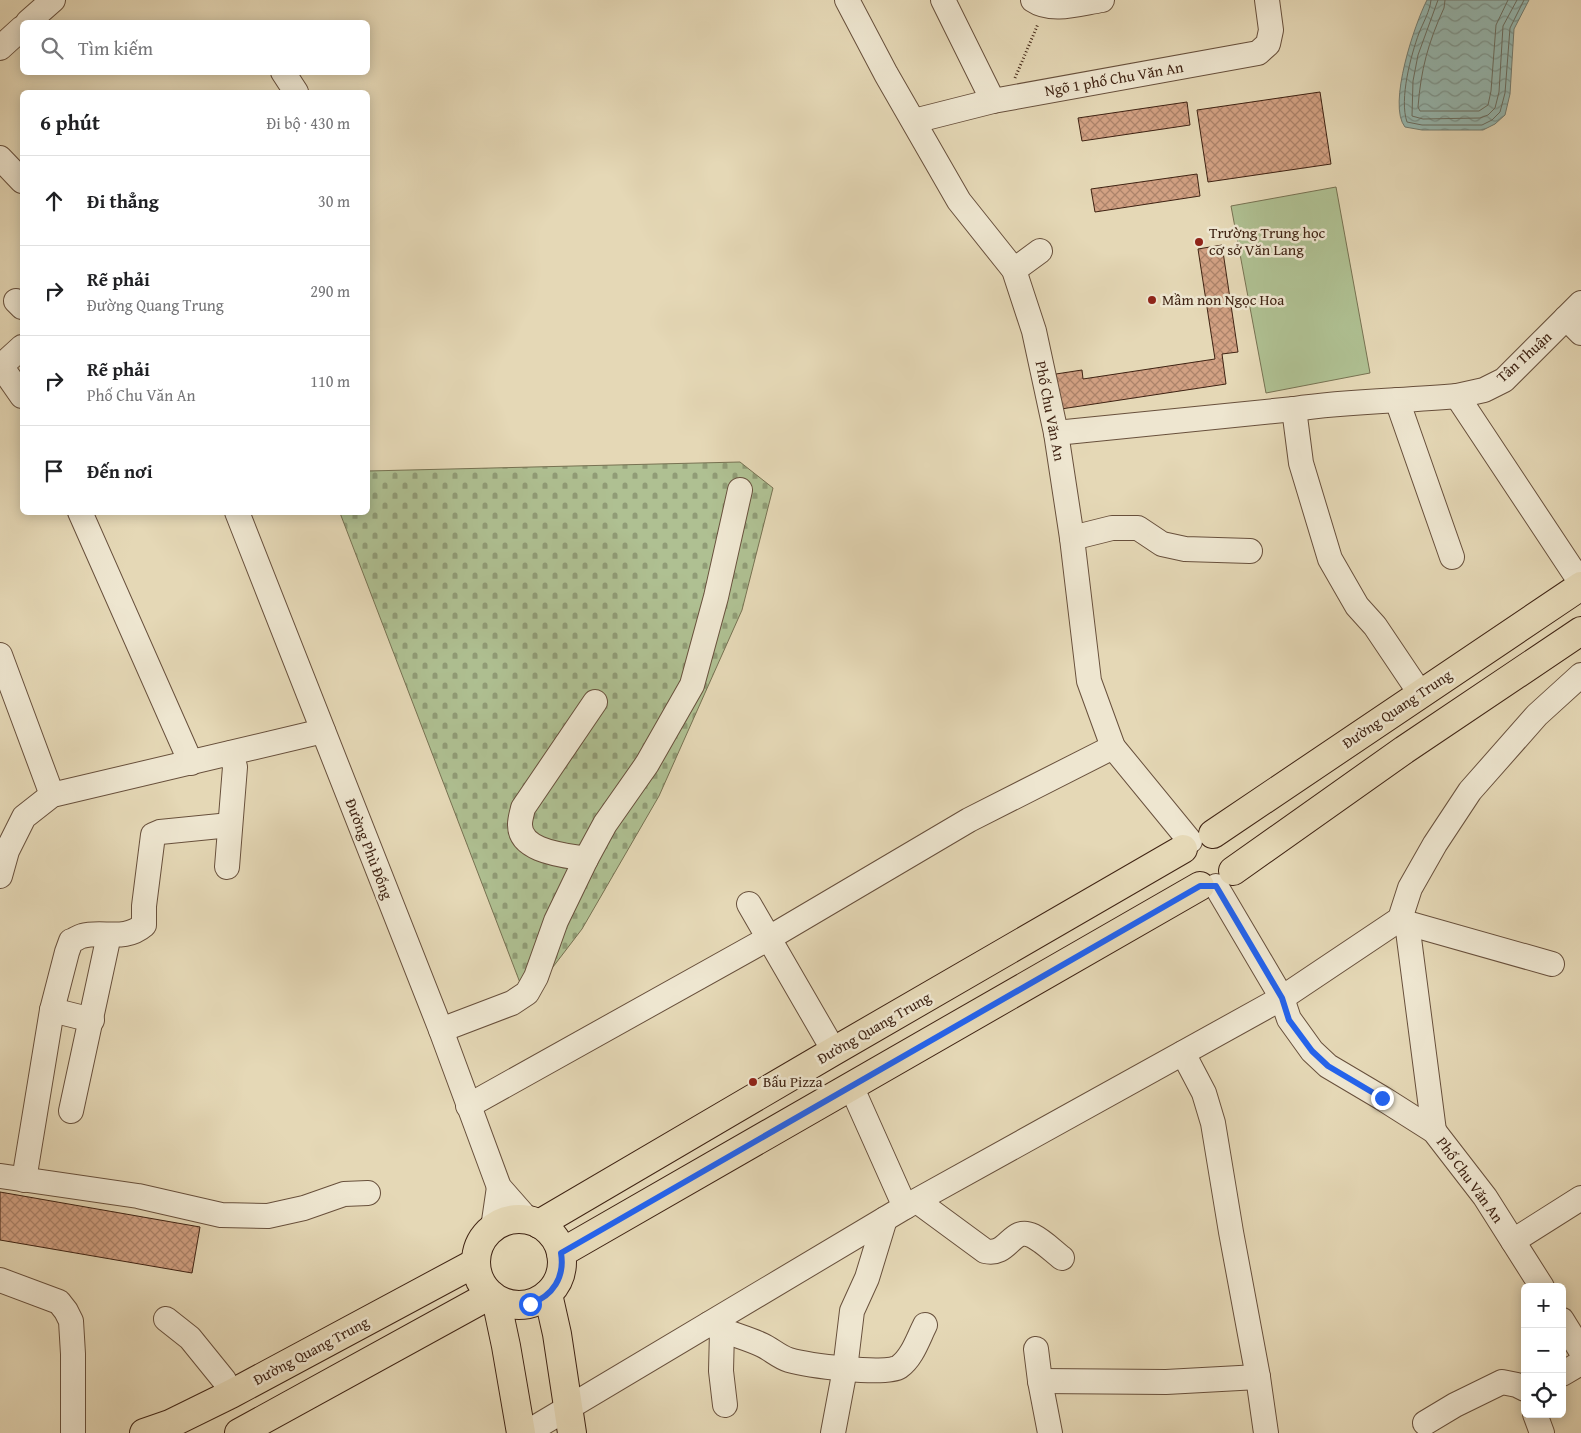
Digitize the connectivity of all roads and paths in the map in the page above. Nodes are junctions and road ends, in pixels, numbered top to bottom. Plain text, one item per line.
1 (53, 0) edge
2 (847, 0) edge
3 (943, 0) edge
4 (1102, 0) edge
5 (1267, 0) edge
6 (1039, 3) edge
7 (30, 20) edge
8 (20, 30) edge
9 (0, 48) edge
10 (286, 75) edge
11 (295, 90) edge
12 (999, 100) junction
13 (914, 121) junction
14 (0, 158) edge
15 (20, 179) edge
16 (1040, 251) dead end
17 (1014, 270) junction
18 (1576, 318) edge
19 (20, 349) edge
20 (1, 366) edge
21 (20, 393) edge
22 (1457, 396) junction
23 (1398, 400) junction
24 (1294, 409) junction
25 (1056, 433) junction
26 (740, 490) dead end
27 (81, 515) edge
28 (238, 515) edge
29 (1072, 538) junction
30 (1250, 551) dead end
31 (1452, 557) dead end
32 (1581, 584) edge
33 (1581, 631) edge
34 (0, 655) edge
35 (1581, 675) edge
36 (1420, 693) junction
37 (595, 702) dead end
38 (322, 731) junction
39 (1113, 747) junction
40 (231, 753) junction
41 (191, 763) junction
42 (52, 796) junction
43 (230, 825) junction
44 (8, 830) edge
45 (1196, 841) junction
46 (586, 859) junction
47 (227, 867) dead end
48 (0, 876) edge
49 (1216, 881) junction
50 (749, 904) dead end
51 (1404, 921) junction
52 (109, 935) junction
53 (769, 938) junction
54 (1552, 964) dead end
55 (1282, 998) junction
56 (52, 1010) junction
57 (92, 1020) junction
58 (440, 1030) junction
59 (834, 1051) junction
60 (1183, 1053) junction
61 (851, 1086) junction
62 (468, 1106) junction
63 (71, 1111) dead end
64 (1434, 1131) junction
65 (12, 1178) edge
66 (499, 1187) junction
67 (368, 1193) dead end
68 (1581, 1198) edge
69 (911, 1204) junction
70 (885, 1219) junction
71 (533, 1222) junction
72 (493, 1228) junction
73 (1513, 1240) junction
74 (561, 1253) junction
75 (1062, 1258) dead end
76 (475, 1263) junction
77 (0, 1280) edge
78 (1540, 1283) edge
79 (548, 1294) junction
80 (493, 1297) junction
81 (166, 1318) dead end
82 (926, 1325) dead end
83 (1566, 1327) edge
84 (715, 1328) junction
85 (1036, 1349) dead end
86 (1581, 1351) edge
87 (1581, 1363) edge
88 (845, 1369) junction
89 (1564, 1373) edge
90 (1258, 1377) junction
91 (1040, 1381) junction
92 (1521, 1386) edge
93 (231, 1394) junction
94 (725, 1405) dead end
95 (1536, 1418) edge
96 (571, 1421) edge
97 (1425, 1423) dead end
98 (73, 1433) edge
99 (144, 1433) edge
100 (239, 1433) edge
101 (521, 1433) edge
102 (526, 1433) edge
103 (833, 1433) edge
104 (1050, 1433) edge
105 (1266, 1433) edge
106 (1542, 1433) edge

1 - 7 street
2 - 13 street, Phố Chu Văn An
3 - 12 street
4 - 6 street
5 - 12 street, Ngõ 1 phố Chu Văn An
6 - 12 path
8 - 9 street
10 - 11 street
12 - 13 street, Ngõ 1 phố Chu Văn An
13 - 17 street, Phố Chu Văn An
14 - 15 street
16 - 17 street
17 - 25 street, Phố Chu Văn An
18 - 22 street, Tân Thuận
19 - 20 street
20 - 21 street
22 - 23 street, Tân Thuận
22 - 32 street
23 - 24 street, Tân Thuận
23 - 31 street
24 - 25 street, Tân Thuận
24 - 36 street
25 - 29 street, Phố Chu Văn An
26 - 46 street
27 - 41 street
28 - 38 street, Đường Phù Đổng
29 - 30 street
29 - 39 street, Phố Chu Văn An
32 - 36 main road, Đường Quang Trung
33 - 49 main road
34 - 42 street
35 - 51 street
36 - 45 main road, Đường Quang Trung
37 - 46 street
38 - 40 street
38 - 58 street, Đường Phù Đổng
39 - 45 street, Phố Chu Văn An
39 - 53 street
40 - 41 street
40 - 43 street
41 - 42 street
42 - 44 street
43 - 47 street
43 - 52 street
44 - 48 street
45 - 49 main road
45 - 49 main road
45 - 59 main road, Đường Quang Trung
46 - 58 street
49 - 55 street, Phố Chu Văn An
49 - 61 main road
50 - 53 street
51 - 54 street
51 - 55 street
51 - 64 street
52 - 56 street
52 - 57 street
53 - 59 street
53 - 62 street
55 - 60 street
55 - 64 street, Phố Chu Văn An
56 - 57 street
56 - 65 street
57 - 63 street
58 - 62 street, Đường Phù Đổng
59 - 71 main road, Đường Quang Trung
60 - 69 street
60 - 90 street
61 - 69 street
61 - 74 main road
62 - 66 street, Đường Phù Đổng
64 - 73 street, Phố Chu Văn An
65 - 67 street
66 - 71 street, Đường Phù Đổng
66 - 72 street, Đường Phù Đổng
68 - 73 street
69 - 70 street
69 - 75 street
70 - 84 street
70 - 88 street
71 - 72 main road
71 - 74 main road
72 - 76 main road
73 - 78 street, Phố Chu Văn An
74 - 79 main road
76 - 80 main road
76 - 93 main road, Đường Quang Trung
77 - 98 street
79 - 80 main road
79 - 96 main road
80 - 100 main road
80 - 101 main road
81 - 93 street
82 - 88 street
83 - 86 street
84 - 88 street
84 - 94 street
84 - 96 street
85 - 91 street
87 - 89 street
88 - 103 street
90 - 91 street
90 - 105 street
91 - 104 street
92 - 97 street
93 - 99 main road, Đường Quang Trung
95 - 106 street
96 - 102 street

